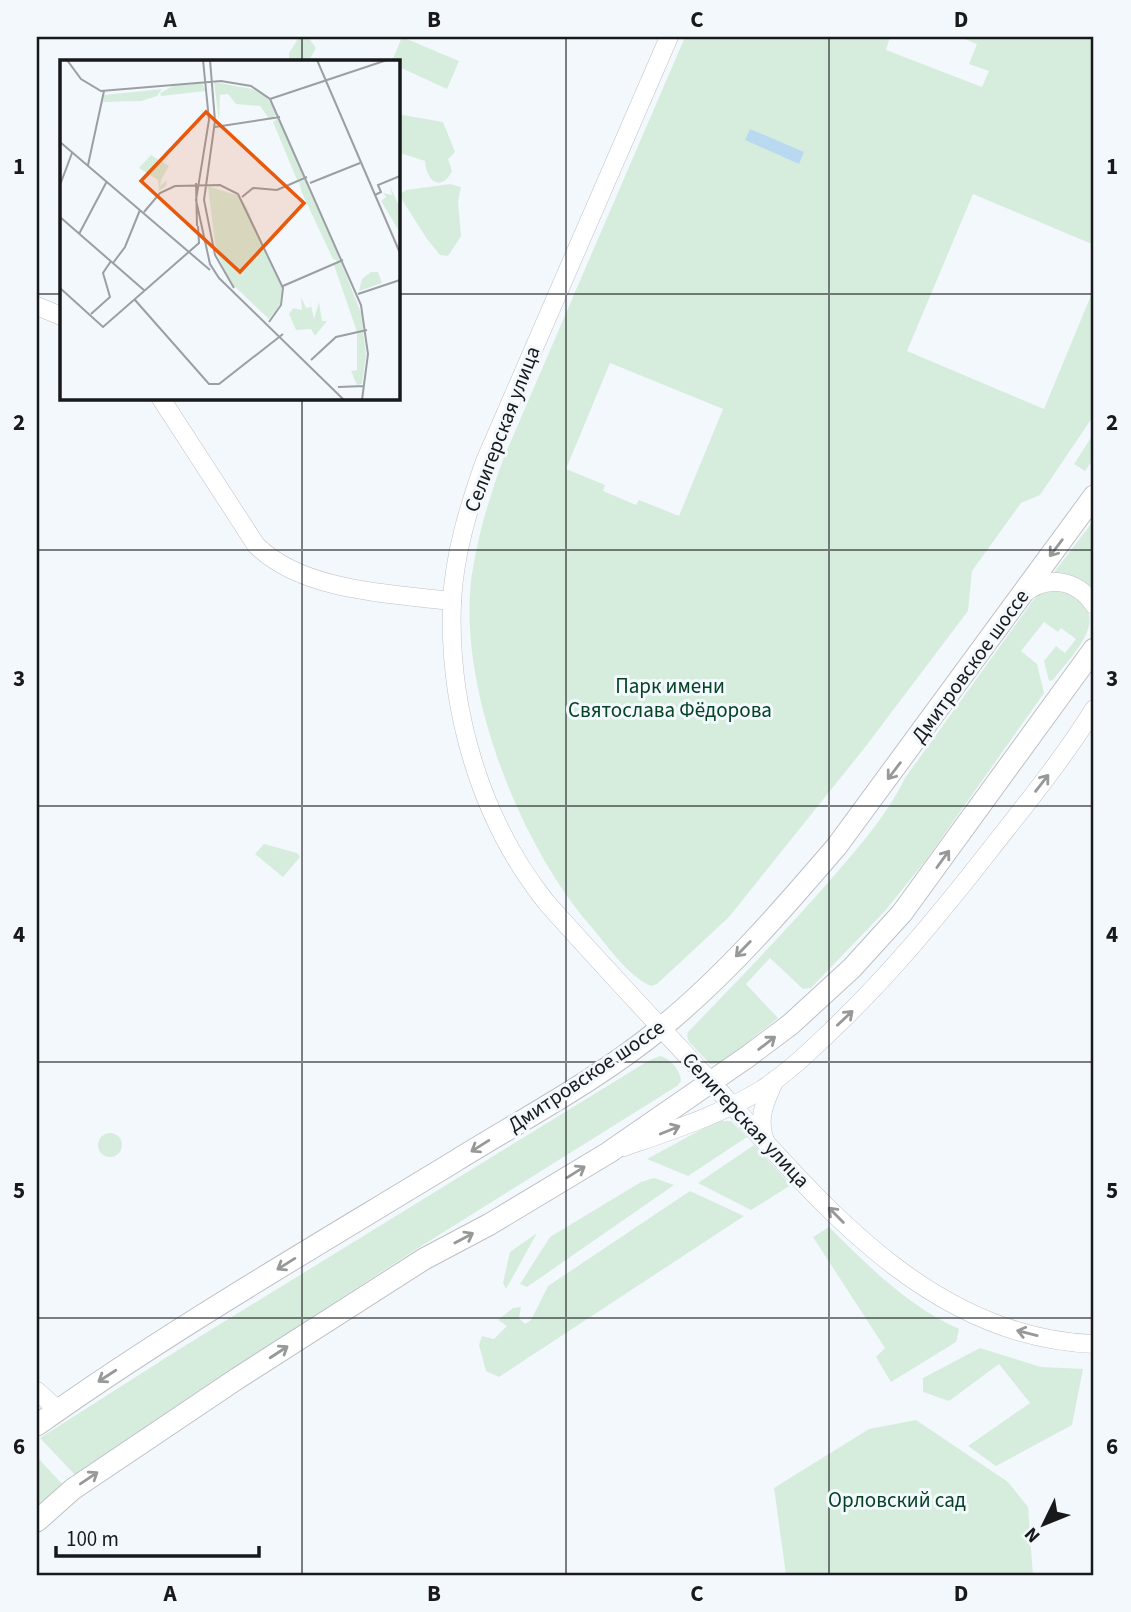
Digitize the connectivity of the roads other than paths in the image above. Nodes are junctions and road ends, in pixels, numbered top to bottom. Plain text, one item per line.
1 (669, 37) edge
2 (37, 306) edge
3 (60, 316) edge
4 (161, 399) edge
5 (1094, 496) edge
6 (1018, 599) junction
7 (452, 601) junction
8 (1094, 604) edge
9 (1094, 649) edge
10 (1094, 709) edge
11 (1094, 721) edge
12 (1072, 745) junction
13 (661, 1029) junction
14 (775, 1080) junction
15 (711, 1082) junction
16 (731, 1105) junction
17 (766, 1143) junction
18 (608, 1153) junction
19 (1094, 1344) edge
20 (37, 1391) edge
21 (58, 1410) junction
22 (37, 1425) edge
23 (37, 1521) edge

1 - 7 street, Селигерская улица
2 - 3 street
4 - 7 street
5 -> 6 main road, Дмитровское шоссе
6 - 8 street
6 -> 13 main road, Дмитровское шоссе
7 - 13 street, Селигерская улица
15 -> 9 main road
10 - 12 street
11 - 12 street
14 -> 12 street
13 - 15 street, Селигерская улица
13 -> 21 main road, Дмитровское шоссе
14 - 16 street
14 - 17 street
15 - 16 street, Селигерская улица
15 - 18 main road
16 - 17 street, Селигерская улица
18 -> 16 street
19 -> 17 street, Селигерская улица
23 -> 18 main road
20 - 21 street
21 - 22 main road, Дмитровское шоссе

